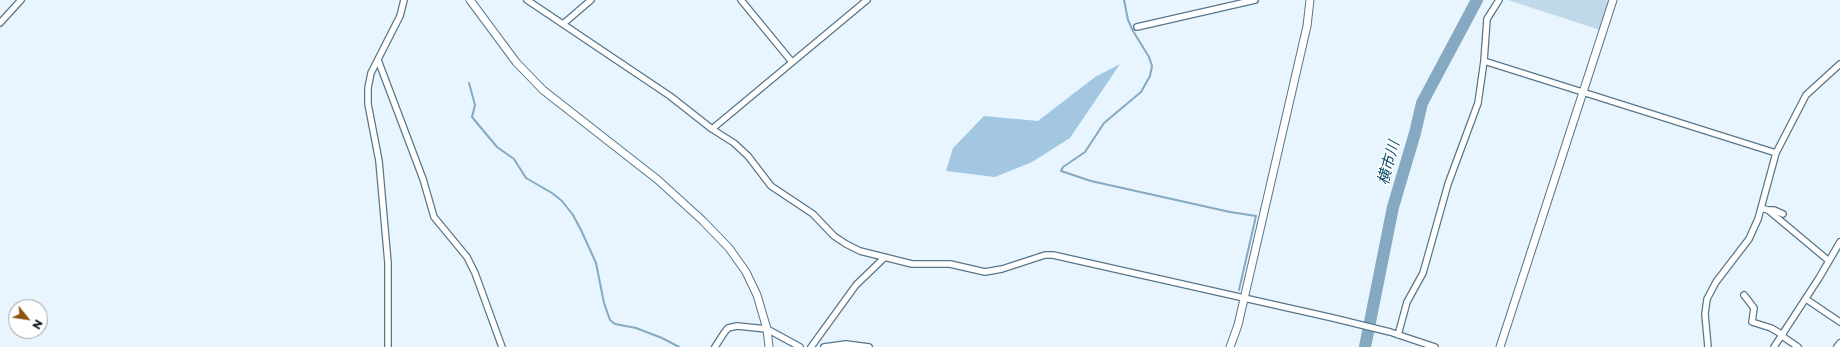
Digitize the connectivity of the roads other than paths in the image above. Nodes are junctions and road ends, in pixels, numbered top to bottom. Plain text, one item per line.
1 (21, 0) edge
2 (404, 0) edge
3 (470, 0) edge
4 (527, 0) edge
5 (590, 0) edge
6 (742, 0) edge
7 (867, 0) edge
8 (1255, 0) edge
9 (1310, 0) edge
10 (1499, 0) edge
11 (1613, 0) edge
12 (0, 23) edge
13 (564, 24) junction
14 (1137, 27) dead end
15 (378, 60) junction
16 (1484, 61) junction
17 (792, 62) junction
18 (1840, 64) edge
19 (1583, 91) junction
20 (712, 129) junction
21 (1776, 153) junction
22 (1761, 208) junction
23 (1768, 210) junction
24 (1783, 214) dead end
25 (1840, 242) edge
26 (884, 258) junction
27 (1829, 261) junction
28 (1744, 295) dead end
29 (1244, 298) junction
30 (1806, 299) junction
31 (1840, 322) edge
32 (767, 329) junction
33 (1398, 335) junction
34 (1782, 336) junction
35 (1840, 343) edge
36 (388, 347) edge
37 (502, 347) edge
38 (715, 347) edge
39 (769, 347) edge
40 (800, 347) edge
41 (811, 347) edge
42 (824, 347) edge
43 (869, 347) edge
44 (1230, 347) edge
45 (1435, 347) edge
46 (1500, 347) edge
47 (1708, 347) edge
48 (1774, 347) edge
49 (1798, 347) edge
50 (1837, 347) edge

1 - 12 street
2 - 15 street
3 - 32 street
4 - 13 street
5 - 13 street
6 - 17 street
7 - 17 street
8 - 14 street
9 - 29 street
10 - 16 street
11 - 19 street
13 - 20 street
15 - 36 street
15 - 37 street
16 - 19 street
16 - 33 street
17 - 20 street
18 - 21 street
19 - 21 street
19 - 46 street
20 - 26 street
21 - 22 street
22 - 23 street
22 - 47 street
23 - 24 street
23 - 27 street
25 - 27 street
26 - 29 street
26 - 41 street
27 - 30 street
28 - 34 street
29 - 33 street
29 - 44 street
30 - 31 street
30 - 34 street
32 - 38 street
32 - 39 street
32 - 40 street
33 - 45 street
34 - 48 street
34 - 49 street
35 - 50 street
42 - 43 street

